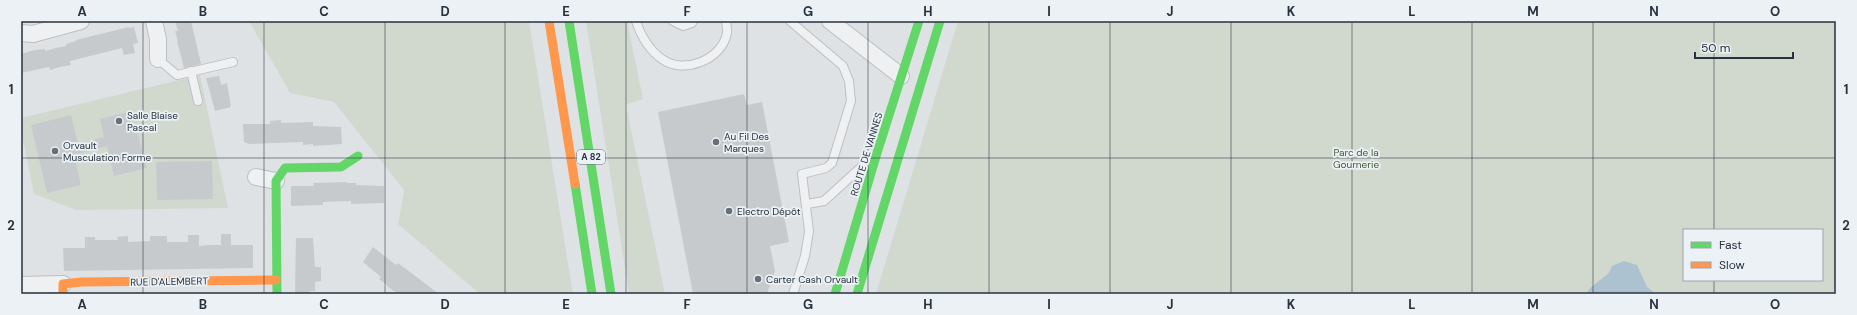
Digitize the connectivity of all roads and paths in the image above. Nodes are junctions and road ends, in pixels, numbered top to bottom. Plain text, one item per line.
1 (81, 21) edge
2 (154, 21) edge
3 (549, 21) edge
4 (568, 21) edge
5 (636, 21) edge
6 (673, 21) edge
7 (693, 21) edge
8 (726, 21) edge
9 (790, 21) edge
10 (830, 21) edge
11 (919, 21) edge
12 (940, 21) edge
13 (21, 33) edge
14 (158, 59) joint
15 (233, 62) dead end
16 (191, 72) junction
17 (901, 76) junction
18 (198, 101) dead end
19 (876, 154) junction
20 (358, 156) dead end
21 (256, 176) dead end
22 (276, 181) junction
23 (807, 204) junction
24 (276, 280) junction
25 (21, 285) edge
26 (63, 289) edge
27 (277, 294) edge
28 (592, 294) edge
29 (612, 294) edge
30 (793, 294) edge
31 (835, 294) edge
32 (857, 294) edge

1 - 13 street
2 - 14 street
3 - 28 main road, A 82
4 - 29 main road, A 82
5 - 8 lane
6 - 7 lane
9 - 23 lane
10 - 17 street
11 - 17 main road, ROUTE DE VANNES
12 - 32 main road
14 - 16 lane
15 - 16 lane
16 - 18 lane
17 - 19 main road, ROUTE DE VANNES
19 - 23 lane
19 - 31 main road, ROUTE DE VANNES
20 - 22 main road
21 - 22 street
22 - 24 main road
23 - 30 lane
24 - 26 main road, RUE D'ALEMBERT
24 - 27 main road
25 - 26 street, RUE D'ALEMBERT

